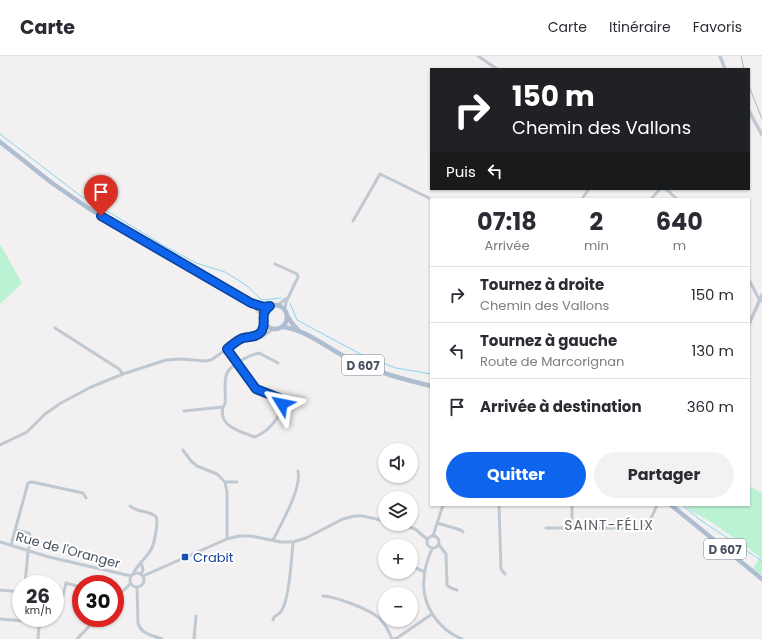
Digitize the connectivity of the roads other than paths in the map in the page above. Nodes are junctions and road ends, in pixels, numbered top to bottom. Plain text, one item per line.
1 (478, 56) edge
2 (720, 56) edge
3 (496, 68) edge
4 (725, 68) edge
5 (750, 112) edge
6 (762, 136) edge
7 (0, 142) edge
8 (659, 190) edge
9 (667, 190) edge
10 (653, 198) edge
11 (675, 198) edge
12 (430, 199) edge
13 (353, 221) dead end
14 (275, 264) dead end
15 (750, 282) edge
16 (762, 295) edge
17 (289, 296) junction
18 (761, 300) edge
19 (251, 303) junction
20 (278, 305) junction
21 (270, 306) junction
22 (284, 309) junction
23 (263, 315) junction
24 (288, 317) junction
25 (264, 321) junction
26 (750, 322) edge
27 (282, 327) junction
28 (55, 328) dead end
29 (272, 329) junction
30 (300, 331) junction
31 (256, 336) junction
32 (227, 349) junction
33 (278, 362) dead end
34 (237, 363) junction
35 (123, 374) junction
36 (430, 386) edge
37 (223, 407) junction
38 (184, 411) dead end
39 (0, 445) edge
40 (183, 450) dead end
41 (298, 471) dead end
42 (225, 482) junction
43 (237, 482) dead end
44 (86, 498) dead end
45 (130, 506) dead end
46 (442, 506) edge
47 (498, 506) edge
48 (572, 506) edge
49 (657, 506) edge
50 (675, 506) edge
51 (378, 519) edge
52 (437, 523) junction
53 (546, 528) dead end
54 (572, 528) junction
55 (15, 530) junction
56 (417, 531) edge
57 (463, 532) dead end
58 (433, 536) junction
59 (227, 539) junction
60 (427, 539) junction
61 (273, 540) junction
62 (0, 542) edge
63 (292, 542) junction
64 (11, 545) junction
65 (439, 545) junction
66 (432, 549) junction
67 (28, 552) junction
68 (141, 562) junction
69 (418, 569) edge
70 (425, 572) junction
71 (505, 574) dead end
72 (26, 575) edge
73 (132, 575) junction
74 (142, 575) junction
75 (762, 579) edge
76 (130, 584) junction
77 (72, 585) edge
78 (136, 587) junction
79 (0, 590) edge
80 (124, 590) edge
81 (457, 590) dead end
82 (12, 591) edge
83 (64, 592) edge
84 (324, 596) dead end
85 (432, 614) junction
86 (196, 616) dead end
87 (0, 619) edge
88 (273, 620) dead end
89 (88, 627) edge
90 (78, 638) edge
91 (38, 639) edge
92 (162, 639) edge
93 (194, 639) edge
94 (393, 639) edge
95 (462, 639) edge

1 - 3 street
2 - 4 street
5 - 6 street
7 - 19 main road
8 - 10 street
9 - 11 street
12 - 13 street
14 - 17 street
15 - 18 street
16 - 18 street
17 - 20 street
17 - 22 street
18 - 26 street
19 - 21 main road
19 - 23 main road
20 - 21 main road
20 - 22 main road
21 - 23 main road
22 - 24 main road
23 - 25 main road
24 - 27 main road
24 - 30 main road, D 607
25 - 29 main road
25 - 31 street
27 - 29 main road
27 - 30 main road, D 607
28 - 35 street
29 - 31 street
30 - 36 main road, D 607
31 - 32 street
32 - 34 street
32 - 35 street
33 - 34 street
34 - 37 street
34 - 37 street
35 - 39 street
37 - 38 street
40 - 42 street
41 - 61 street
42 - 43 street
42 - 59 street
44 - 55 street
45 - 68 street
46 - 52 street
47 - 71 street
48 - 54 street
49 - 54 street
50 - 75 main road, D 607
51 - 63 street
52 - 57 street
52 - 58 street
53 - 54 street
55 - 64 street
55 - 67 street
56 - 60 street
58 - 60 street
58 - 65 street
59 - 61 street
59 - 74 street
60 - 66 street
61 - 63 street
62 - 64 street, Rue de l'Oranger
63 - 88 street
64 - 67 street, Rue de l'Oranger
65 - 66 street
65 - 81 street
66 - 70 street
67 - 72 street
67 - 73 street, Rue de l'Oranger
68 - 73 street
68 - 74 street
69 - 70 street
70 - 85 street
73 - 74 street
73 - 76 street
74 - 78 street
76 - 78 street
76 - 80 street
77 - 83 street
78 - 92 street
79 - 82 street
84 - 94 street
85 - 94 street
85 - 95 street
86 - 93 street
87 - 91 street
89 - 90 street

